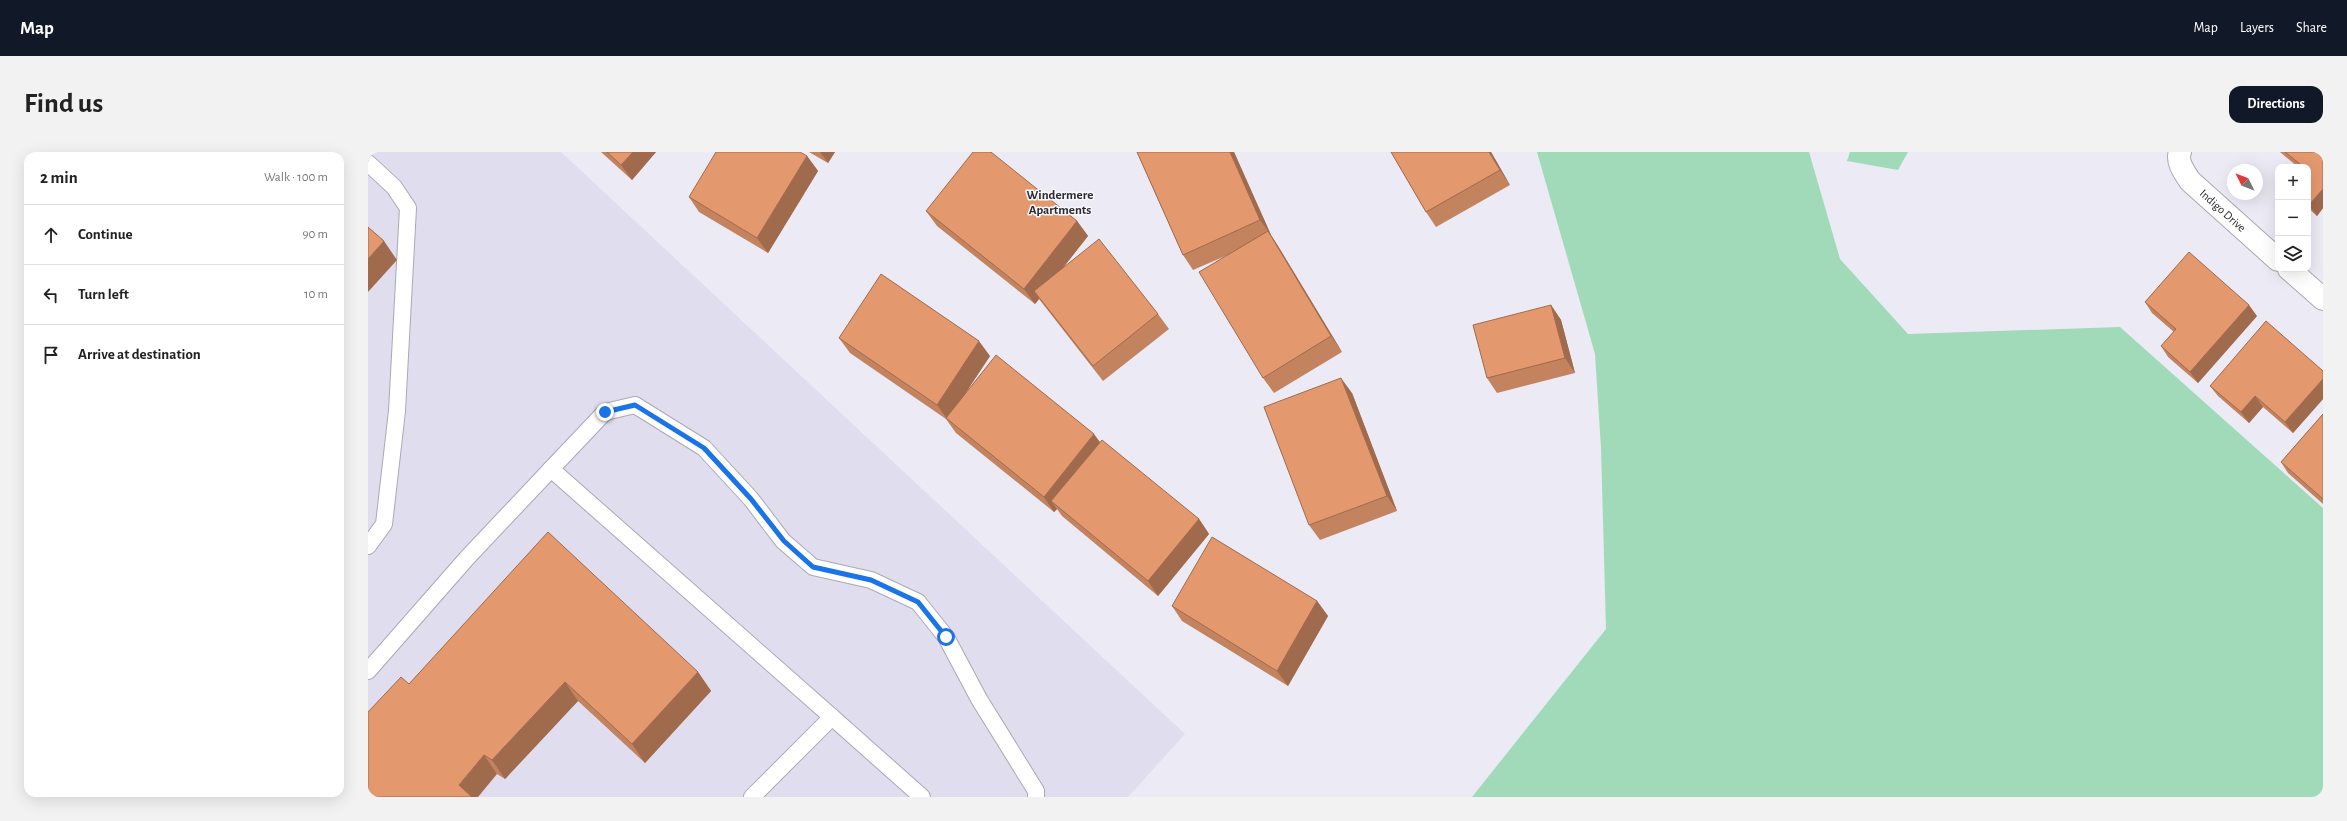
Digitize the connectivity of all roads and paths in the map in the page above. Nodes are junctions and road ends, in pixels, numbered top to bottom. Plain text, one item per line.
1 (2179, 153) edge
2 (368, 163) edge
3 (2275, 257) edge
4 (2292, 272) edge
5 (2323, 299) edge
6 (551, 469) junction
7 (368, 546) edge
8 (368, 671) edge
9 (832, 717) junction
10 (752, 797) edge
11 (922, 797) edge
12 (1036, 797) edge

1 - 3 street, Indigo Drive
2 - 7 lane
4 - 5 street
6 - 8 lane
6 - 9 lane
6 - 12 lane
9 - 10 lane
9 - 11 lane

